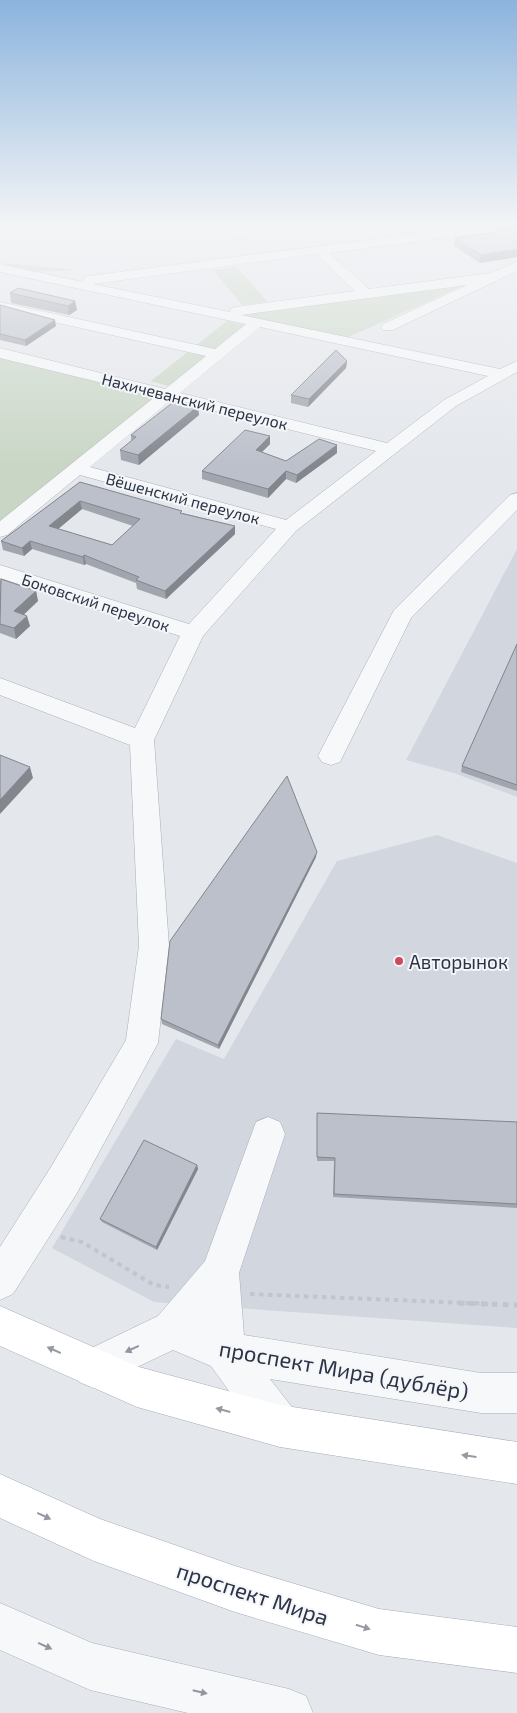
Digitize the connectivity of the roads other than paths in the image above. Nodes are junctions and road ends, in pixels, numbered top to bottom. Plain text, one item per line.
1 (0, 306) edge
2 (180, 306) edge
3 (305, 306) edge
4 (433, 306) edge
5 (259, 315) junction
6 (388, 327) dead end
7 (0, 352) edge
8 (218, 354) junction
9 (510, 370) edge
10 (169, 394) junction
11 (389, 449) junction
12 (78, 469) junction
13 (517, 499) edge
14 (289, 527) junction
15 (0, 531) edge
16 (0, 571) edge
17 (193, 633) junction
18 (0, 686) edge
19 (142, 740) junction
20 (331, 756) dead end
21 (268, 1134) dead end
22 (0, 1281) edge
23 (215, 1286) junction
24 (0, 1326) edge
25 (172, 1330) junction
26 (225, 1352) junction
27 (93, 1368) junction
28 (517, 1393) edge
29 (280, 1426) junction
30 (517, 1463) edge
31 (0, 1496) edge
32 (0, 1626) edge
33 (517, 1650) edge
34 (289, 1713) edge

1 - 8 street
2 - 5 street
3 - 5 street
4 - 6 street
5 - 8 street
5 - 9 street
7 - 10 street, Нахичеванский переулок
8 - 10 street
9 - 11 street
10 - 11 street, Нахичеванский переулок
10 - 12 street
11 - 14 street
12 - 14 street, Вёшенский переулок
12 - 15 street
13 - 20 street
14 - 17 street
16 - 17 street, Боковский переулок
17 - 19 street
18 - 19 street
19 - 22 street
21 - 23 street
23 - 25 street
23 - 26 street
27 -> 24 main road
25 - 26 street, проспект Мира (дублёр)
25 -> 27 street
26 - 28 street, проспект Мира (дублёр)
26 - 29 street
29 -> 27 main road
30 -> 29 main road
31 -> 33 main road, проспект Мира
32 -> 34 street

